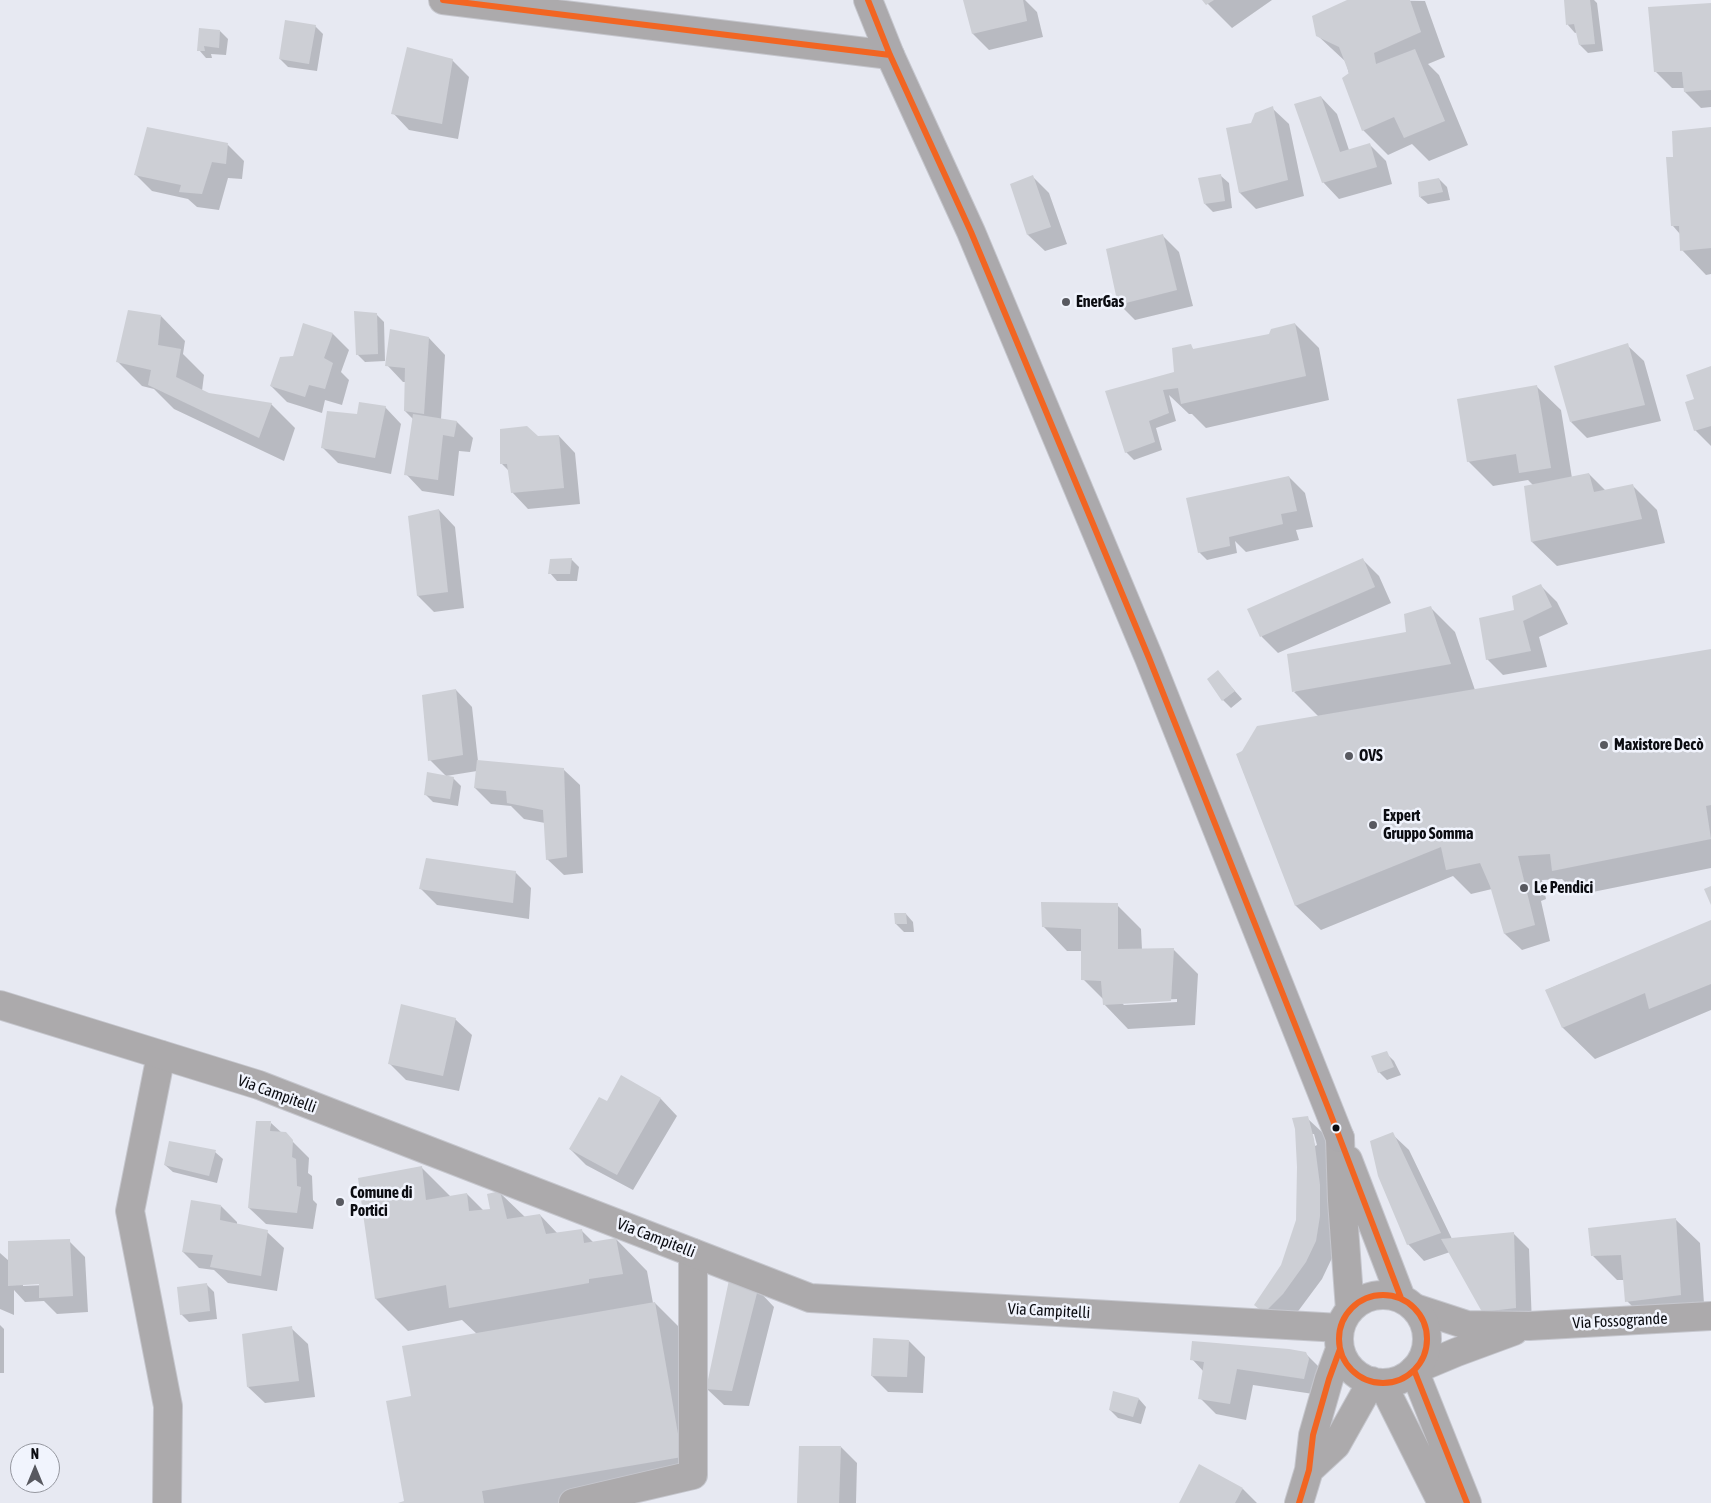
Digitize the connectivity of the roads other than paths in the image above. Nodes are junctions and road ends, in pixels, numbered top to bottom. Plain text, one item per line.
1 (443, 0) edge
2 (868, 0) edge
3 (890, 55) junction
4 (0, 1005) edge
5 (161, 1055) junction
6 (1340, 1138) junction
7 (693, 1253) junction
8 (1408, 1303) junction
9 (1711, 1316) edge
10 (1529, 1326) junction
11 (1343, 1329) junction
12 (1414, 1370) junction
13 (1377, 1382) junction
14 (1308, 1470) junction
15 (167, 1503) edge
16 (573, 1503) edge
17 (1299, 1503) edge
18 (1442, 1503) edge
19 (1467, 1503) edge

1 - 3 street
2 - 3 main road
3 - 6 main road
4 - 5 street, Via Campitelli
5 - 7 street, Via Campitelli
5 - 15 street
6 - 8 street
6 - 11 street
7 - 11 street, Via Campitelli
7 - 16 street
8 - 10 street
8 - 11 street
8 - 12 street
9 - 10 street, Via Fossogrande
10 - 12 street
11 - 13 street
11 - 14 street
12 - 13 street
12 - 19 street
13 - 14 street
13 - 18 street
14 - 17 street

